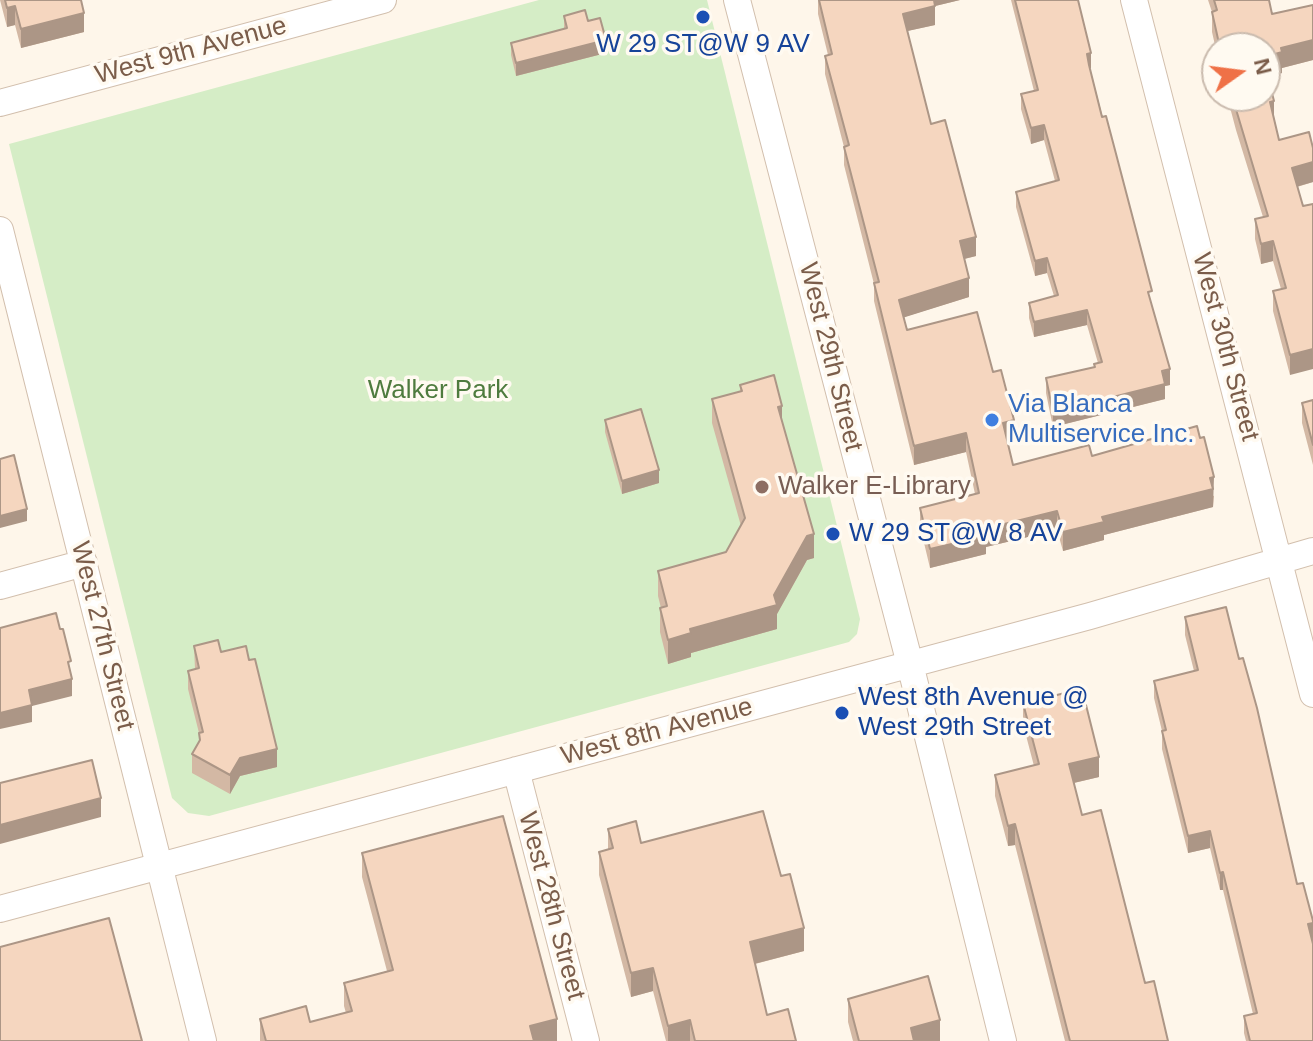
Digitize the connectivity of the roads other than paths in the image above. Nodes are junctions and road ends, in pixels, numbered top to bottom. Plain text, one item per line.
1 (383, 0) edge
2 (737, 0) edge
3 (1134, 0) edge
4 (341, 5) edge
5 (0, 103) edge
6 (0, 230) edge
7 (4, 268) edge
8 (1313, 551) edge
9 (1281, 561) junction
10 (84, 563) junction
11 (0, 586) edge
12 (910, 664) junction
13 (1313, 694) edge
14 (516, 770) junction
15 (160, 866) junction
16 (0, 909) edge
17 (203, 1041) edge
18 (586, 1041) edge
19 (1003, 1041) edge

1 - 4 street, West 9th Avenue
2 - 12 street, West 29th Street
3 - 9 street, West 30th Street
4 - 5 street, West 9th Avenue
6 - 7 street, West 27th Street
7 - 10 street, West 27th Street
8 - 9 street, West 8th Avenue
9 - 12 street, West 8th Avenue
9 - 13 street, West 30th Street
10 - 11 street
10 - 15 street, West 27th Street
12 - 14 street, West 8th Avenue
12 - 19 street, West 29th Street
14 - 15 street, West 8th Avenue
14 - 18 street, West 28th Street
15 - 16 street, West 8th Avenue
15 - 17 street, West 27th Street

